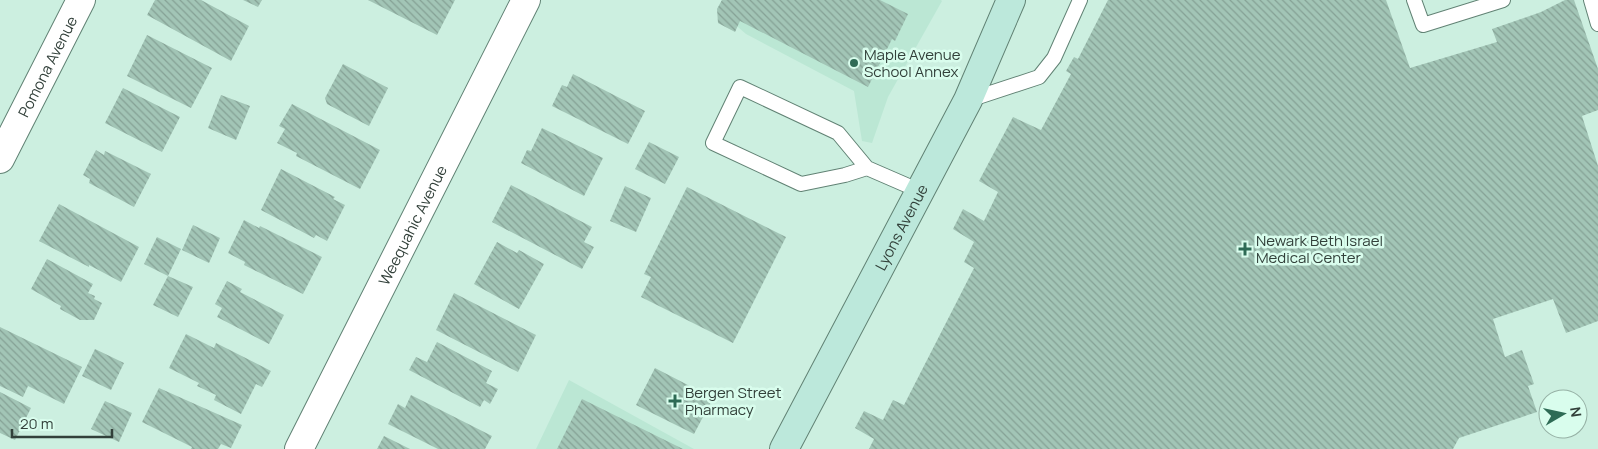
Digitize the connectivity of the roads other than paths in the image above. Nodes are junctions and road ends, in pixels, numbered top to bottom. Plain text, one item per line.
1 (81, 0) edge
2 (526, 0) edge
3 (1011, 0) edge
4 (1080, 0) edge
5 (1414, 0) edge
6 (1504, 0) edge
7 (1590, 0) edge
8 (1598, 24) edge
9 (968, 100) junction
10 (0, 159) edge
11 (866, 168) junction
12 (920, 191) junction
13 (300, 449) edge
14 (784, 449) edge

1 - 10 street, Pomona Avenue
2 - 13 street, Weequahic Avenue
3 - 9 main road, Lyons Avenue
4 - 9 lane
5 - 6 lane
7 - 8 lane
9 - 12 main road, Lyons Avenue
11 - 11 lane
11 - 12 lane
12 - 14 main road, Lyons Avenue

